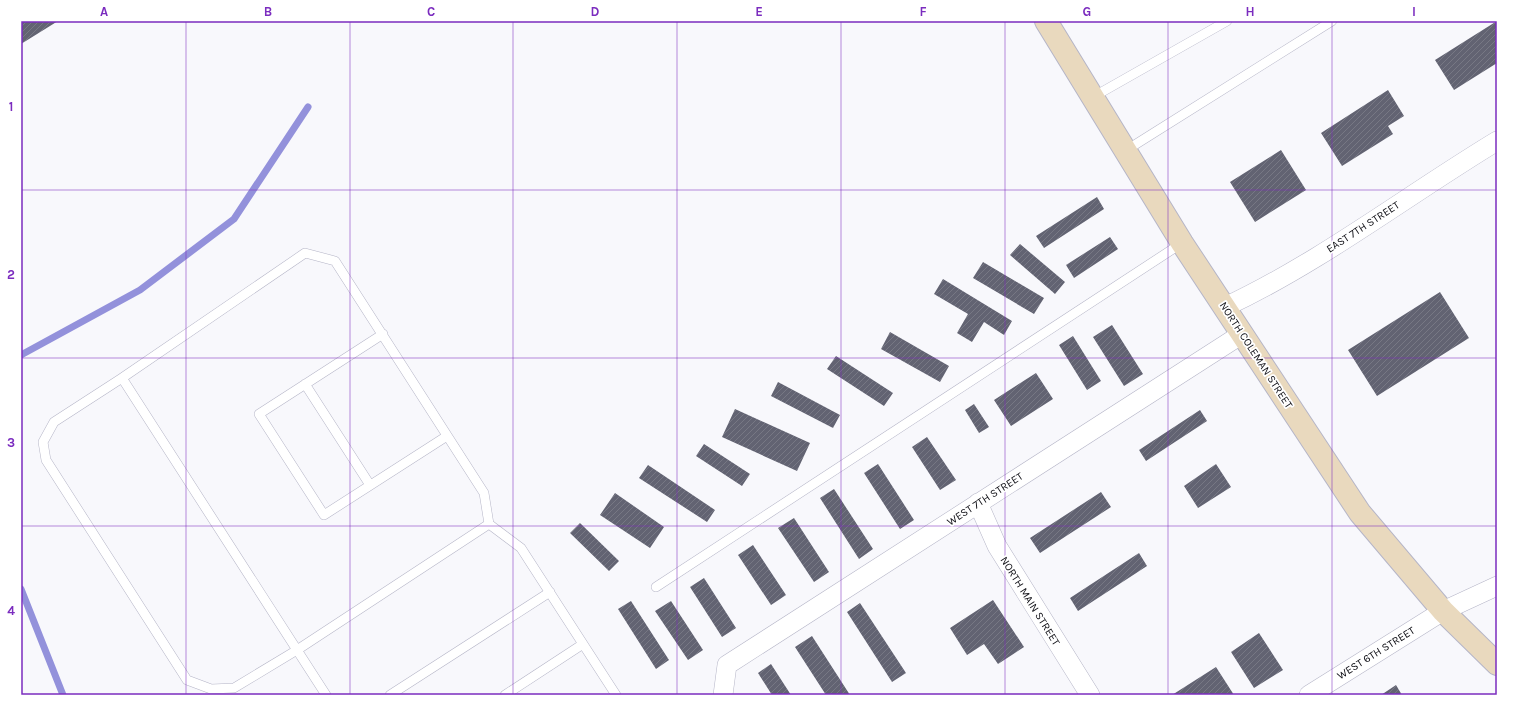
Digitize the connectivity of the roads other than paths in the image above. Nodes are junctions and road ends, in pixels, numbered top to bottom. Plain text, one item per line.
1 (1046, 21) edge
2 (1227, 21) edge
3 (1332, 21) edge
4 (1093, 97) junction
5 (1497, 141) edge
6 (1125, 151) junction
7 (1182, 243) junction
8 (1225, 307) junction
9 (382, 334) junction
10 (1242, 334) junction
11 (122, 378) junction
12 (305, 384) junction
13 (447, 436) junction
14 (370, 485) junction
15 (978, 504) junction
16 (489, 524) junction
17 (1497, 586) edge
18 (656, 587) dead end
19 (550, 592) junction
20 (1443, 611) junction
21 (583, 644) junction
22 (297, 650) junction
23 (1497, 664) edge
24 (326, 695) edge
25 (390, 695) edge
26 (505, 695) edge
27 (616, 695) edge
28 (723, 695) edge
29 (1090, 695) edge
30 (1309, 695) edge

1 - 4 street, NORTH COLEMAN STREET
2 - 4 lane
3 - 6 lane
4 - 6 street, NORTH COLEMAN STREET
5 - 8 street, EAST 7TH STREET
6 - 7 street, NORTH COLEMAN STREET
7 - 8 street, NORTH COLEMAN STREET
7 - 18 lane
8 - 10 street, NORTH COLEMAN STREET
9 - 11 lane
9 - 12 lane
9 - 13 lane
10 - 15 street, WEST 7TH STREET
10 - 20 street, NORTH COLEMAN STREET
11 - 22 lane
11 - 22 lane
12 - 14 lane
12 - 14 lane
13 - 14 lane
13 - 16 lane
15 - 28 street, WEST 7TH STREET
15 - 29 street, NORTH MAIN STREET
16 - 19 lane
16 - 22 lane
17 - 20 street, WEST 6TH STREET
19 - 21 lane
19 - 25 lane
20 - 23 street, NORTH COLEMAN STREET
20 - 30 street, WEST 6TH STREET
21 - 26 lane
21 - 27 lane
22 - 24 lane

